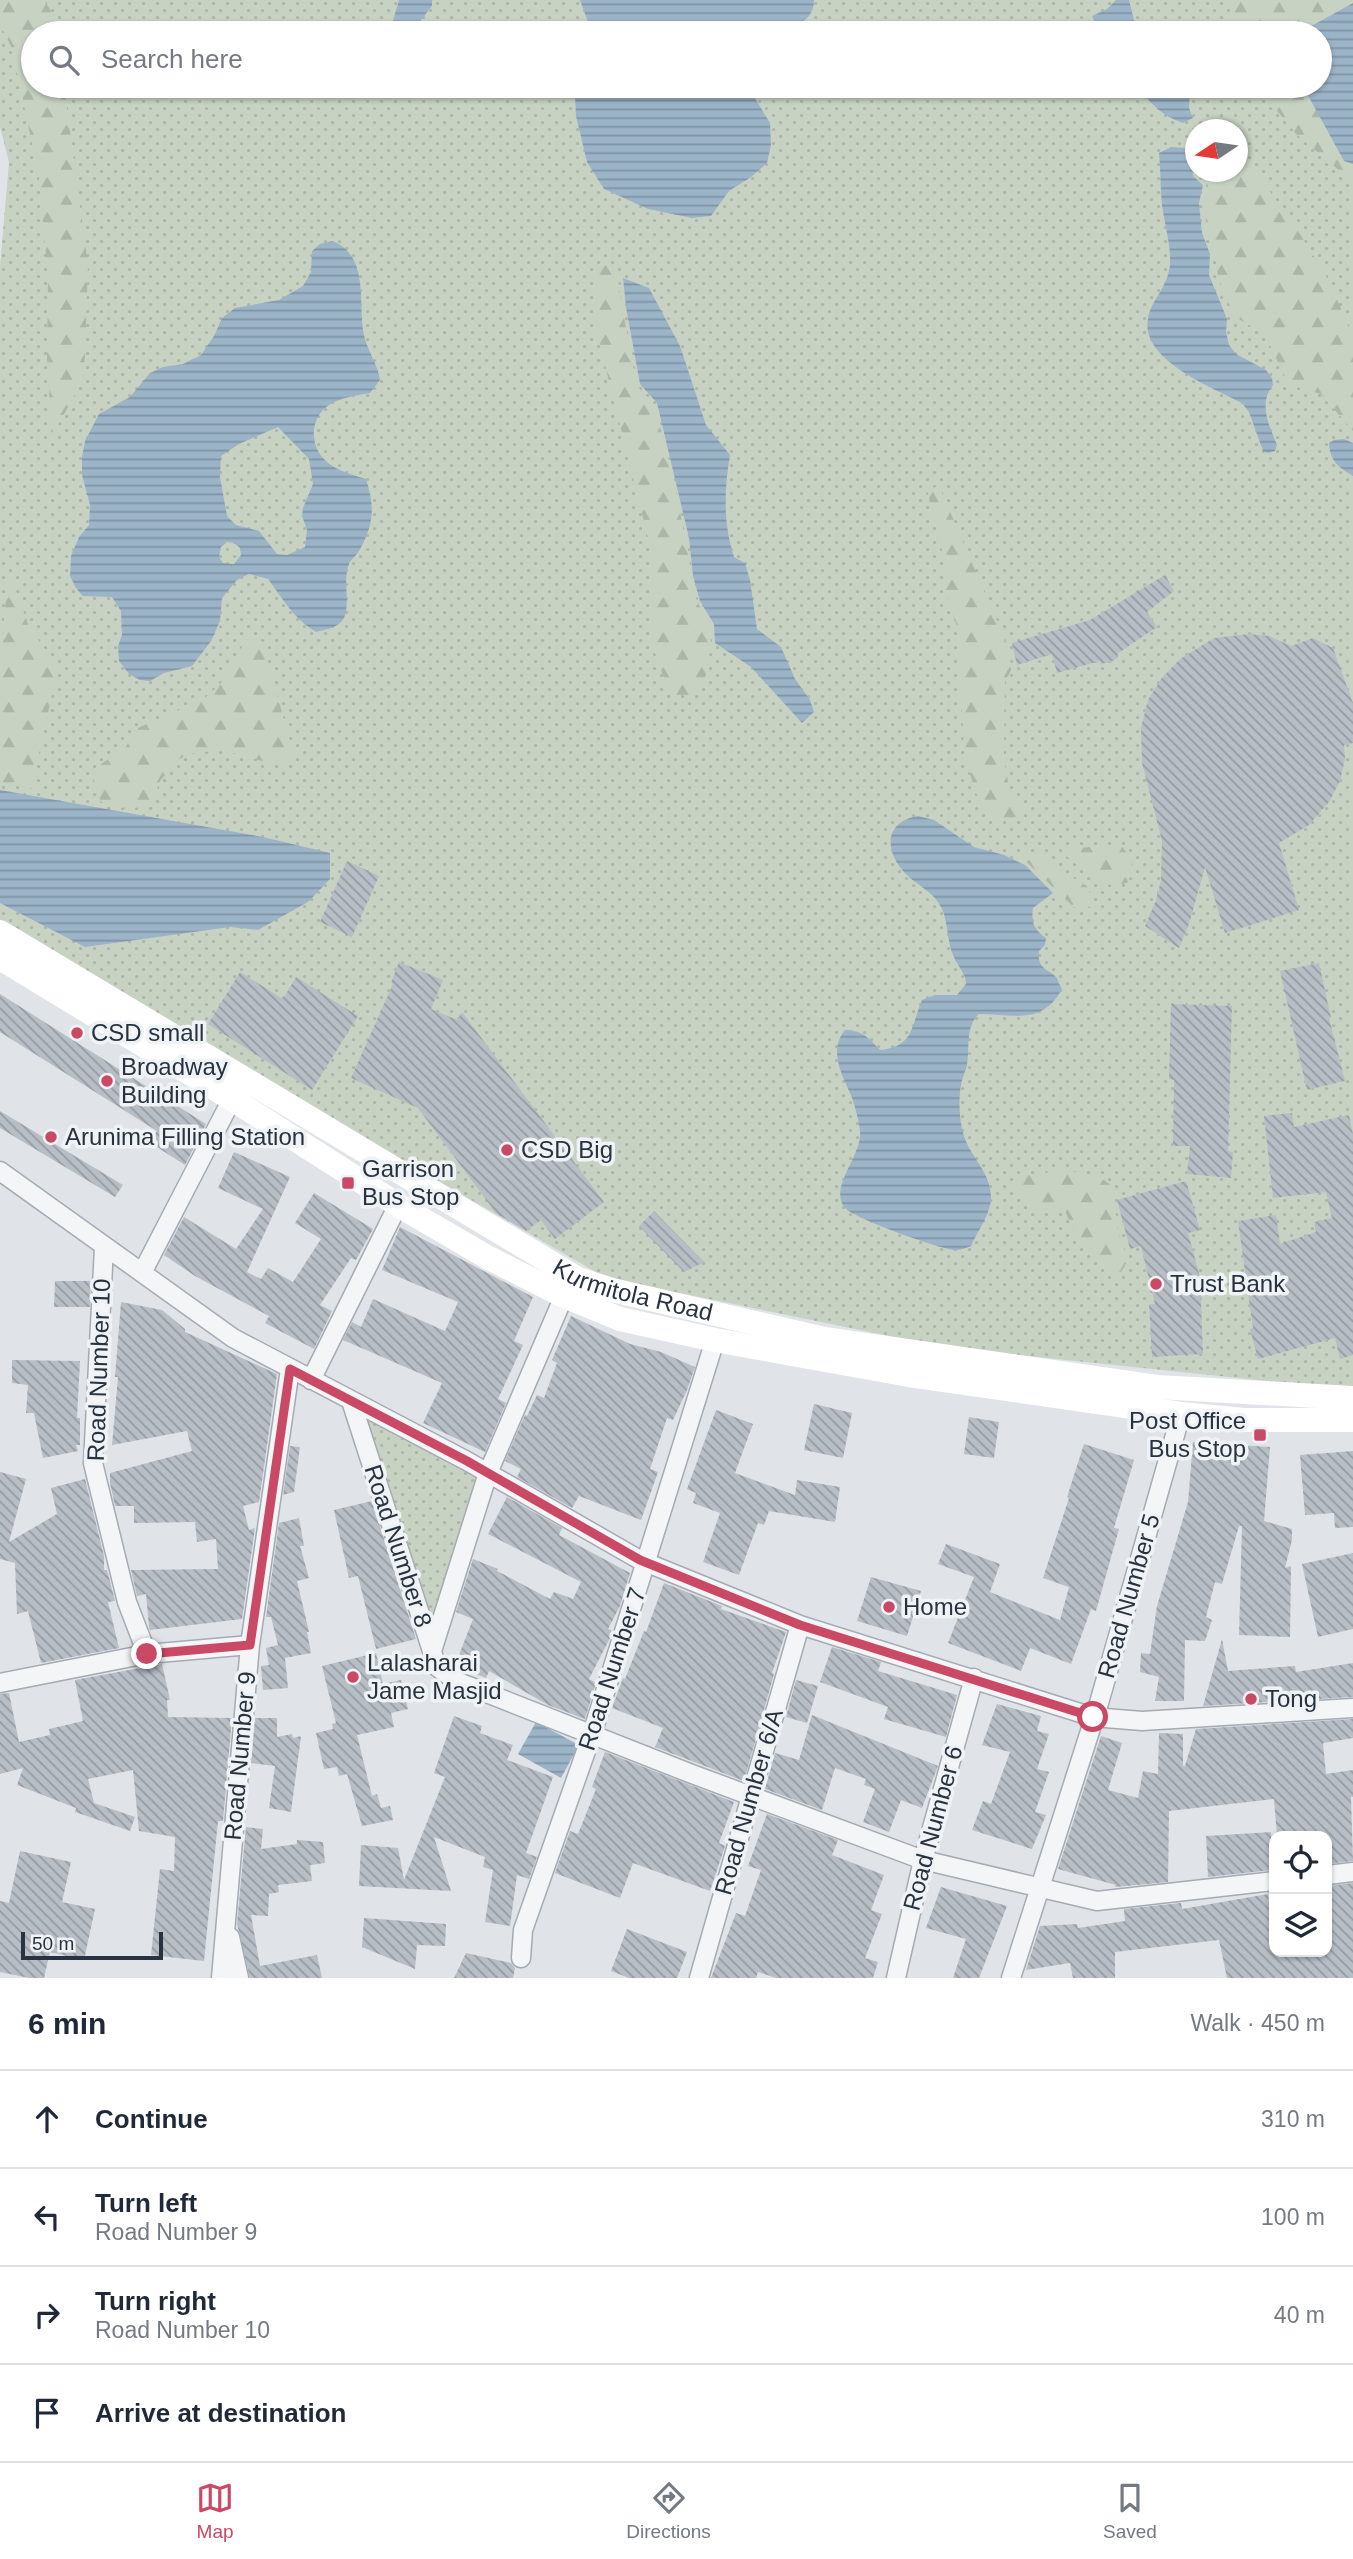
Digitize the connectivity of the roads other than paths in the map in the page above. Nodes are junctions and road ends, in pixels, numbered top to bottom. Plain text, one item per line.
1 (0, 932) edge
2 (1, 963) edge
3 (232, 1099) junction
4 (0, 1171) edge
5 (398, 1205) junction
6 (104, 1247) junction
7 (143, 1272) junction
8 (564, 1296) junction
9 (715, 1340) junction
10 (290, 1369) junction
11 (311, 1380) junction
12 (1353, 1398) edge
13 (351, 1401) junction
14 (1181, 1414) junction
15 (1353, 1420) edge
16 (488, 1473) junction
17 (646, 1562) junction
18 (800, 1625) junction
19 (250, 1645) junction
20 (432, 1651) junction
21 (147, 1654) junction
22 (974, 1678) junction
23 (0, 1682) edge
24 (1353, 1708) edge
25 (1093, 1717) junction
26 (592, 1734) junction
27 (751, 1796) junction
28 (923, 1860) junction
29 (1353, 1872) edge
30 (1332, 1874) edge
31 (1269, 1882) edge
32 (1040, 1886) junction
33 (226, 1920) junction
34 (521, 1958) dead end
35 (221, 1978) edge
36 (239, 1978) edge
37 (699, 1978) edge
38 (896, 1978) edge
39 (1011, 1978) edge

1 - 12 main road, Kurmitola Road
2 - 3 main road, Kurmitola Road
3 - 5 main road, Kurmitola Road
3 - 7 street, Road Number 10
4 - 6 street
5 - 8 main road, Kurmitola Road
5 - 11 street
6 - 7 street
6 - 21 street, Road Number 10
7 - 10 street
8 - 9 main road, Kurmitola Road
8 - 16 street, Road Number 8
9 - 14 main road, Kurmitola Road
9 - 17 street, Road Number 7
10 - 11 street
10 - 19 street, Road Number 9
11 - 13 street
13 - 16 street
13 - 20 street, Road Number 8
14 - 15 main road, Kurmitola Road
14 - 25 street, Road Number 5
16 - 17 street
16 - 20 street, Road Number 8
17 - 18 street
17 - 26 street, Road Number 7
18 - 22 street
18 - 27 street, Road Number 6/A
19 - 21 street
19 - 33 street, Road Number 9
20 - 26 street
21 - 23 street
22 - 25 street
22 - 28 street, Road Number 6
24 - 25 street
25 - 32 street, Road Number 5
26 - 27 street
26 - 34 street, Road Number 7
27 - 28 street
27 - 37 street, Road Number 6/A
28 - 32 street
28 - 38 street, Road Number 6
29 - 30 street
31 - 32 street
32 - 39 street, Road Number 5
33 - 35 street, Road Number 9
33 - 36 street

